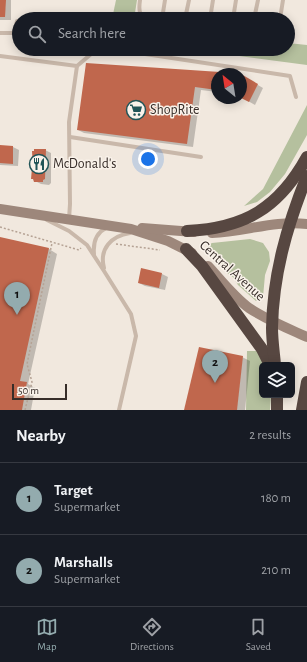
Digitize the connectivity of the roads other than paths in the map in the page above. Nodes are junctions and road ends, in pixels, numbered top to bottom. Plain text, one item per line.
1 (140, 0) edge
2 (165, 0) edge
3 (189, 0) edge
4 (213, 0) edge
5 (236, 0) edge
6 (258, 0) edge
7 (283, 0) edge
8 (139, 12) edge
9 (163, 12) edge
10 (186, 12) edge
11 (211, 12) edge
12 (234, 12) edge
13 (255, 12) edge
14 (281, 12) edge
15 (0, 33) edge
16 (12, 33) edge
17 (0, 56) edge
18 (89, 56) edge
19 (158, 56) edge
20 (77, 66) junction
21 (296, 97) dead end
22 (70, 137) junction
23 (201, 156) dead end
24 (307, 157) edge
25 (307, 176) edge
26 (0, 209) edge
27 (28, 213) junction
28 (69, 219) junction
29 (289, 223) junction
30 (307, 224) edge
31 (112, 226) junction
32 (187, 231) junction
33 (141, 232) junction
34 (186, 249) junction
35 (95, 256) junction
36 (104, 270) junction
37 (273, 322) junction
38 (307, 337) edge
39 (268, 362) edge
40 (274, 362) edge
41 (307, 382) edge
42 (276, 398) edge
43 (119, 410) edge
44 (277, 410) edge
45 (302, 410) edge

1 - 8 lane
2 - 9 lane
3 - 10 lane
4 - 11 lane
5 - 12 lane
6 - 13 lane
7 - 14 lane
15 - 16 lane
17 - 20 lane
18 - 20 lane
19 - 21 lane
20 - 22 lane
22 - 23 lane
22 - 28 lane
24 - 32 highway
25 - 29 highway
26 - 27 main road, Central Avenue
27 - 28 main road, Central Avenue
27 - 35 lane
28 - 31 main road, Central Avenue
29 - 30 main road, Central Avenue
29 - 32 main road, Central Avenue
29 - 37 highway
31 - 32 main road, Central Avenue
31 - 33 main road, Central Avenue
31 - 35 lane
33 - 34 main road, Central Avenue
33 - 36 lane
34 - 37 main road, Central Avenue
34 - 39 highway
35 - 36 lane
36 - 43 lane
37 - 38 main road, Central Avenue
37 - 40 highway
41 - 45 highway
42 - 44 highway

